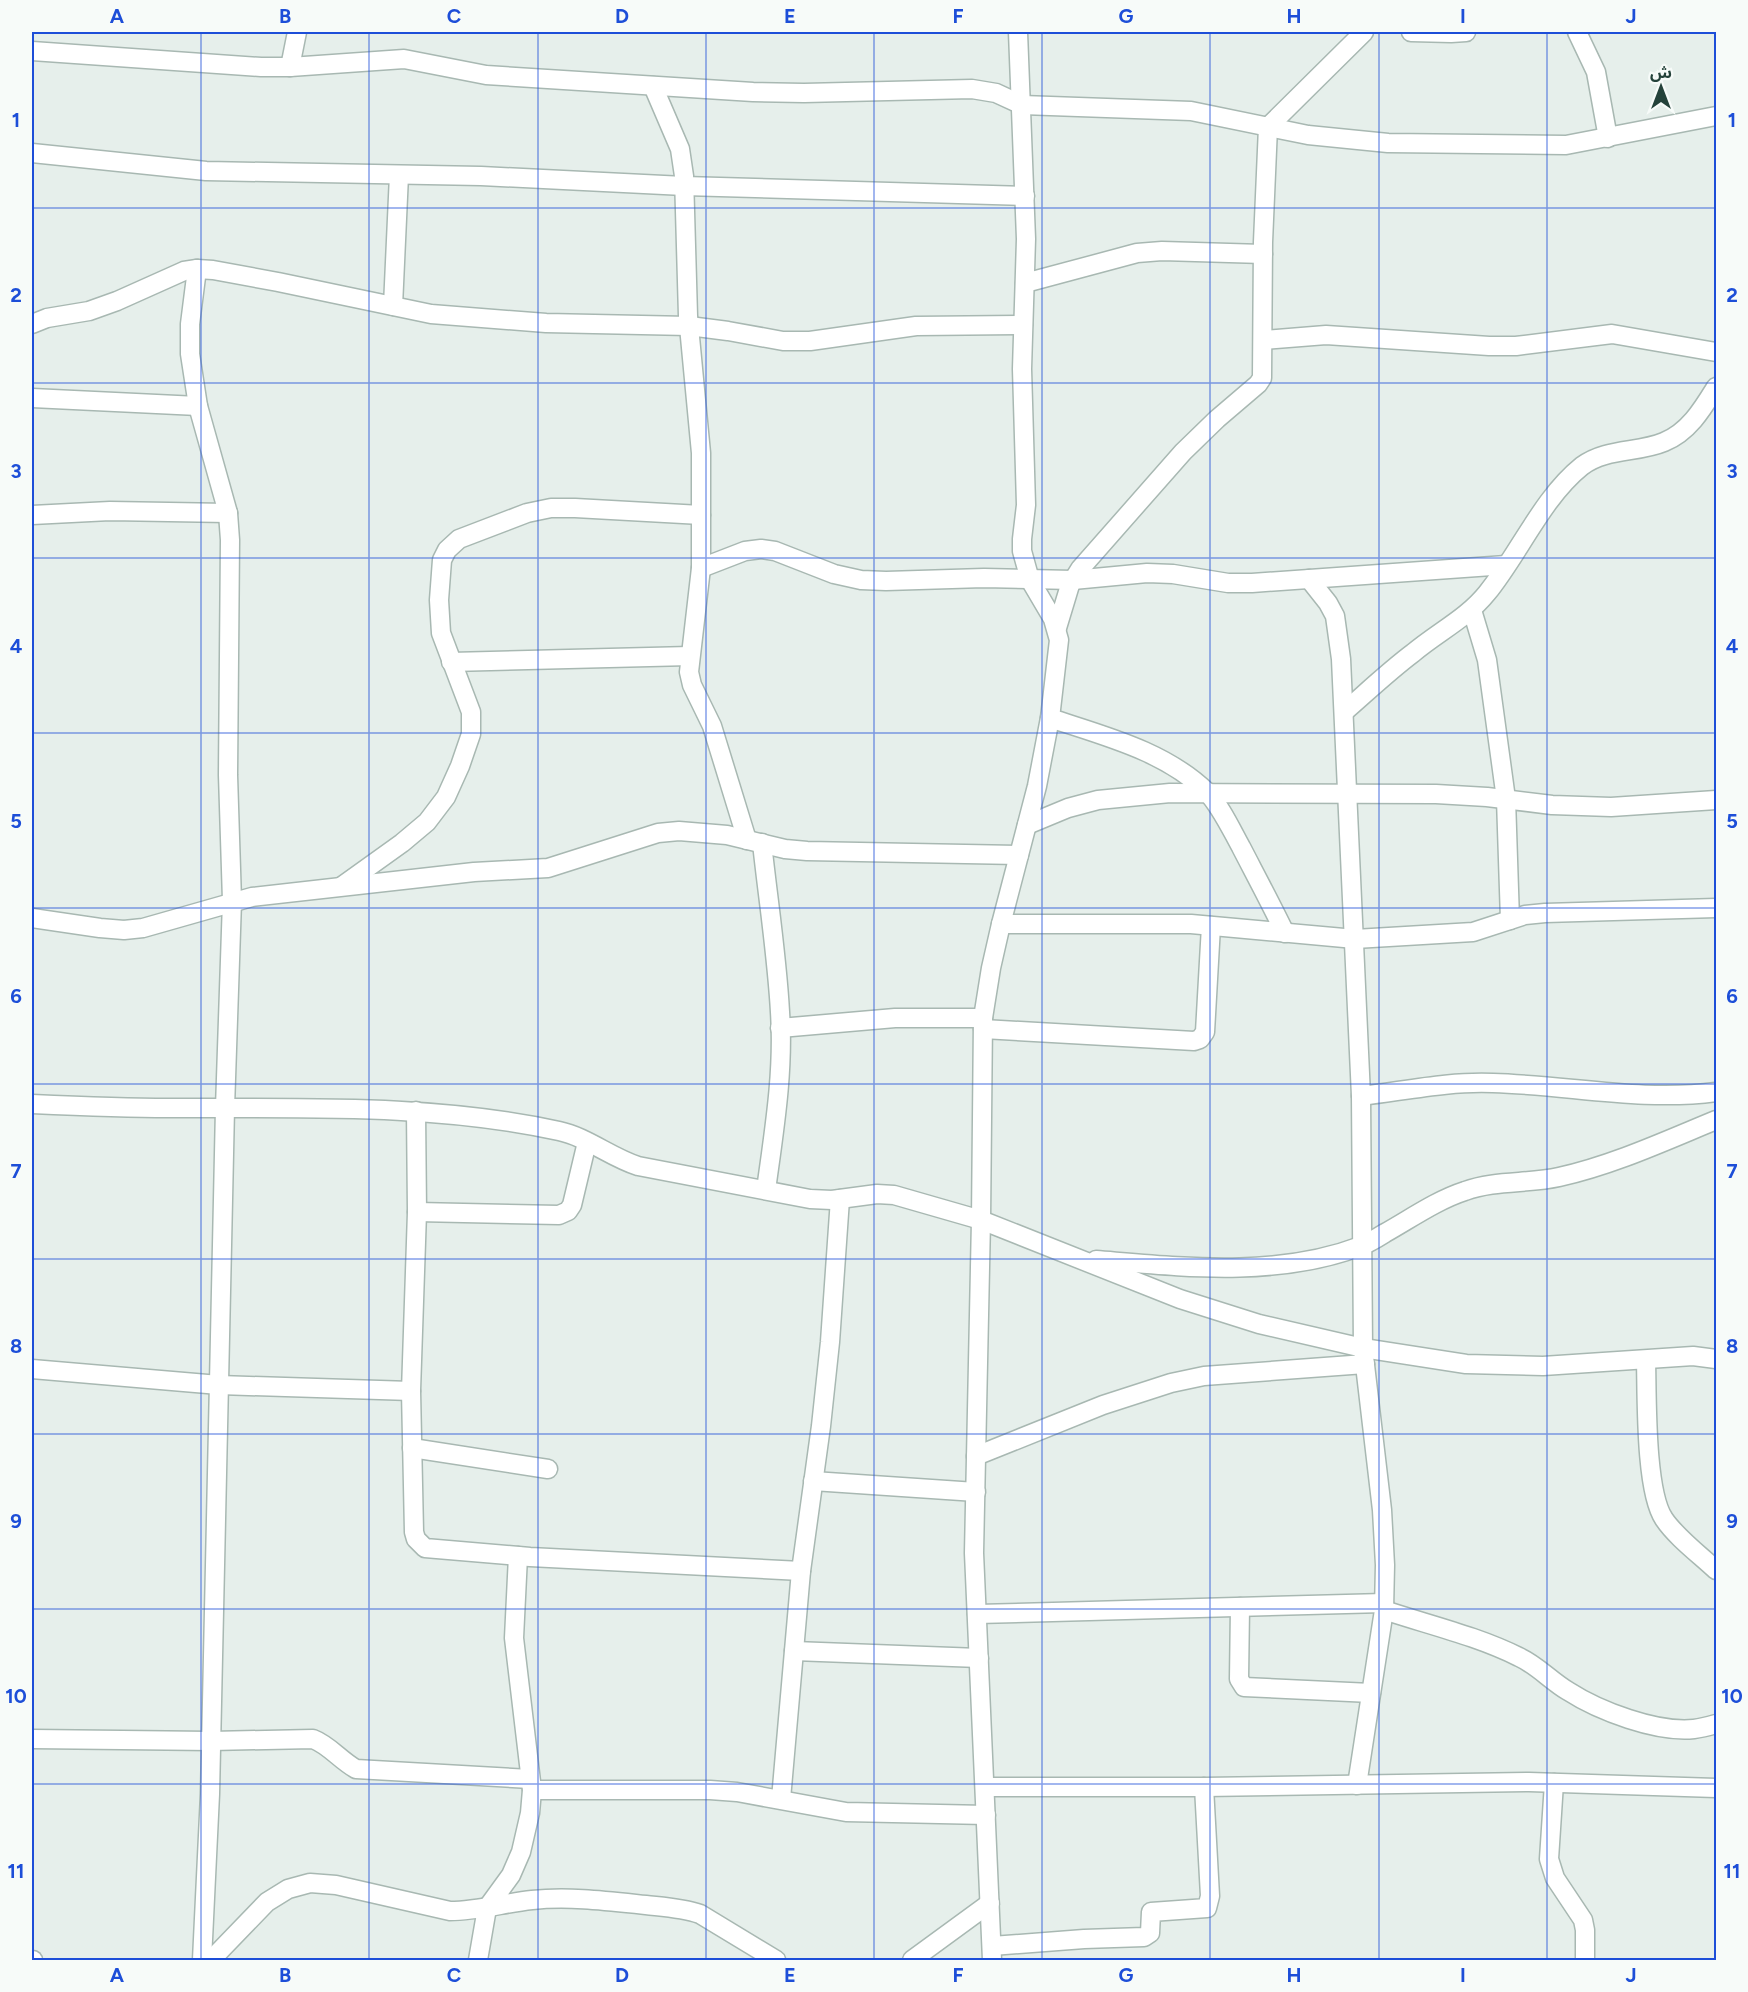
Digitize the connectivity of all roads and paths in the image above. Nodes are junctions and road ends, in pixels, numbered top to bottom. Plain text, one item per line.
1 (297, 32) edge
2 (1018, 32) edge
3 (1364, 32) edge
4 (1411, 32) edge
5 (1466, 32) edge
6 (1577, 32) edge
7 (32, 51) edge
8 (290, 67) junction
9 (653, 86) junction
10 (1022, 105) junction
11 (1716, 116) edge
12 (1268, 127) junction
13 (1608, 138) junction
14 (32, 153) edge
15 (399, 175) junction
16 (684, 186) junction
17 (1025, 196) junction
18 (1263, 254) junction
19 (197, 269) junction
20 (1025, 283) junction
21 (393, 306) junction
22 (32, 324) edge
23 (1023, 325) junction
24 (689, 326) junction
25 (1263, 340) junction
26 (1716, 352) edge
27 (1716, 387) edge
28 (32, 398) edge
29 (198, 406) junction
30 (228, 513) junction
31 (32, 515) edge
32 (701, 516) junction
33 (1506, 565) junction
34 (701, 568) junction
35 (1309, 579) junction
36 (1030, 580) junction
37 (1073, 580) junction
38 (1472, 610) junction
39 (1057, 628) junction
40 (690, 656) junction
41 (451, 662) junction
42 (1344, 712) junction
43 (1050, 718) junction
44 (1208, 793) junction
45 (1349, 794) junction
46 (1506, 799) junction
47 (1716, 800) edge
48 (1027, 825) junction
49 (754, 841) junction
50 (1019, 855) junction
51 (340, 887) junction
52 (232, 901) junction
53 (1716, 908) edge
54 (32, 918) edge
55 (1510, 920) junction
56 (1000, 924) junction
57 (1211, 926) junction
58 (1285, 933) junction
59 (1355, 939) junction
60 (983, 1024) junction
61 (780, 1028) junction
62 (1716, 1092) edge
63 (1361, 1096) junction
64 (32, 1104) edge
65 (225, 1108) junction
66 (416, 1111) junction
67 (1716, 1120) edge
68 (586, 1142) junction
69 (766, 1190) junction
70 (840, 1199) junction
71 (417, 1212) junction
72 (981, 1220) junction
73 (1363, 1246) junction
74 (1075, 1258) junction
75 (1364, 1356) junction
76 (1716, 1359) edge
77 (1646, 1360) junction
78 (32, 1369) edge
79 (219, 1385) junction
80 (411, 1391) junction
81 (412, 1448) junction
82 (976, 1456) junction
83 (548, 1469) dead end
84 (813, 1481) junction
85 (976, 1492) junction
86 (518, 1556) junction
87 (1716, 1570) edge
88 (801, 1571) junction
89 (1384, 1606) junction
90 (1240, 1607) junction
91 (977, 1614) junction
92 (794, 1651) junction
93 (979, 1658) junction
94 (1371, 1693) junction
95 (1716, 1724) edge
96 (32, 1739) edge
97 (212, 1741) junction
98 (1554, 1783) junction
99 (531, 1784) junction
100 (1357, 1785) junction
101 (1204, 1786) junction
102 (984, 1787) junction
103 (1716, 1788) edge
104 (781, 1799) junction
105 (986, 1815) junction
106 (990, 1904) junction
107 (487, 1908) junction
108 (992, 1953) edge
109 (202, 1960) edge
110 (211, 1960) edge
111 (478, 1960) edge
112 (776, 1960) edge
113 (912, 1960) edge
114 (1585, 1960) edge

1 - 8 street
2 - 10 street
3 - 12 street
4 - 5 street
6 - 13 street
7 - 8 street
8 - 9 street
9 - 10 street
9 - 16 street
10 - 12 street
10 - 17 street
11 - 13 street
12 - 13 street
12 - 18 street
14 - 15 street
15 - 16 street
15 - 21 street
16 - 17 street
16 - 24 street
17 - 20 street
18 - 20 street
18 - 25 street
19 - 21 street
19 - 22 street
19 - 29 street
20 - 23 street
21 - 24 street
23 - 24 street
23 - 36 street
24 - 32 street
25 - 26 street
25 - 37 street
27 - 33 street
28 - 29 street
29 - 30 street
30 - 31 street
30 - 52 street
32 - 34 street
32 - 41 street
33 - 35 street
33 - 38 street
34 - 36 street
34 - 40 street
35 - 37 street
35 - 42 street
36 - 37 street
36 - 39 street
37 - 39 street
38 - 42 street
38 - 46 street
39 - 43 street
40 - 41 street
40 - 49 street
41 - 51 street
42 - 45 street
43 - 44 street
43 - 48 street
44 - 45 street
44 - 48 street
44 - 58 street
45 - 46 street
45 - 59 street
46 - 47 street
46 - 55 street
48 - 50 street
49 - 50 street
49 - 51 street
49 - 61 street
50 - 56 street
51 - 52 street
52 - 54 street
52 - 65 street
53 - 55 street
55 - 59 street
56 - 57 street
56 - 60 street
57 - 58 street
57 - 60 street
58 - 59 street
59 - 63 street
60 - 61 street
60 - 72 street
61 - 69 street
62 - 63 street
63 - 73 street
64 - 65 street
65 - 66 street
65 - 79 street
66 - 68 street
66 - 71 street
67 - 73 street
68 - 69 street
68 - 71 street
69 - 70 street
70 - 72 street
70 - 84 street
71 - 80 street
72 - 74 street
72 - 82 street
73 - 74 street
73 - 75 street
74 - 75 street
75 - 77 street
75 - 82 street
75 - 89 street
76 - 77 street
77 - 87 street
78 - 79 street
79 - 80 street
79 - 97 street
80 - 81 street
81 - 83 street
81 - 86 street
82 - 85 street
84 - 85 street
84 - 88 street
85 - 91 street
86 - 88 street
86 - 99 street
88 - 92 street
89 - 90 street
89 - 94 street
89 - 95 street
90 - 91 street
90 - 94 street
91 - 93 street
92 - 93 street
92 - 104 street
93 - 102 street
94 - 100 street
96 - 97 street
97 - 99 street
97 - 109 street
98 - 100 street
98 - 103 street
98 - 114 street
99 - 104 street
99 - 107 street
100 - 101 street
101 - 102 street
101 - 108 street
102 - 105 street
104 - 105 street
105 - 106 street
106 - 108 street
106 - 113 street
107 - 110 street
107 - 111 street
107 - 112 street

